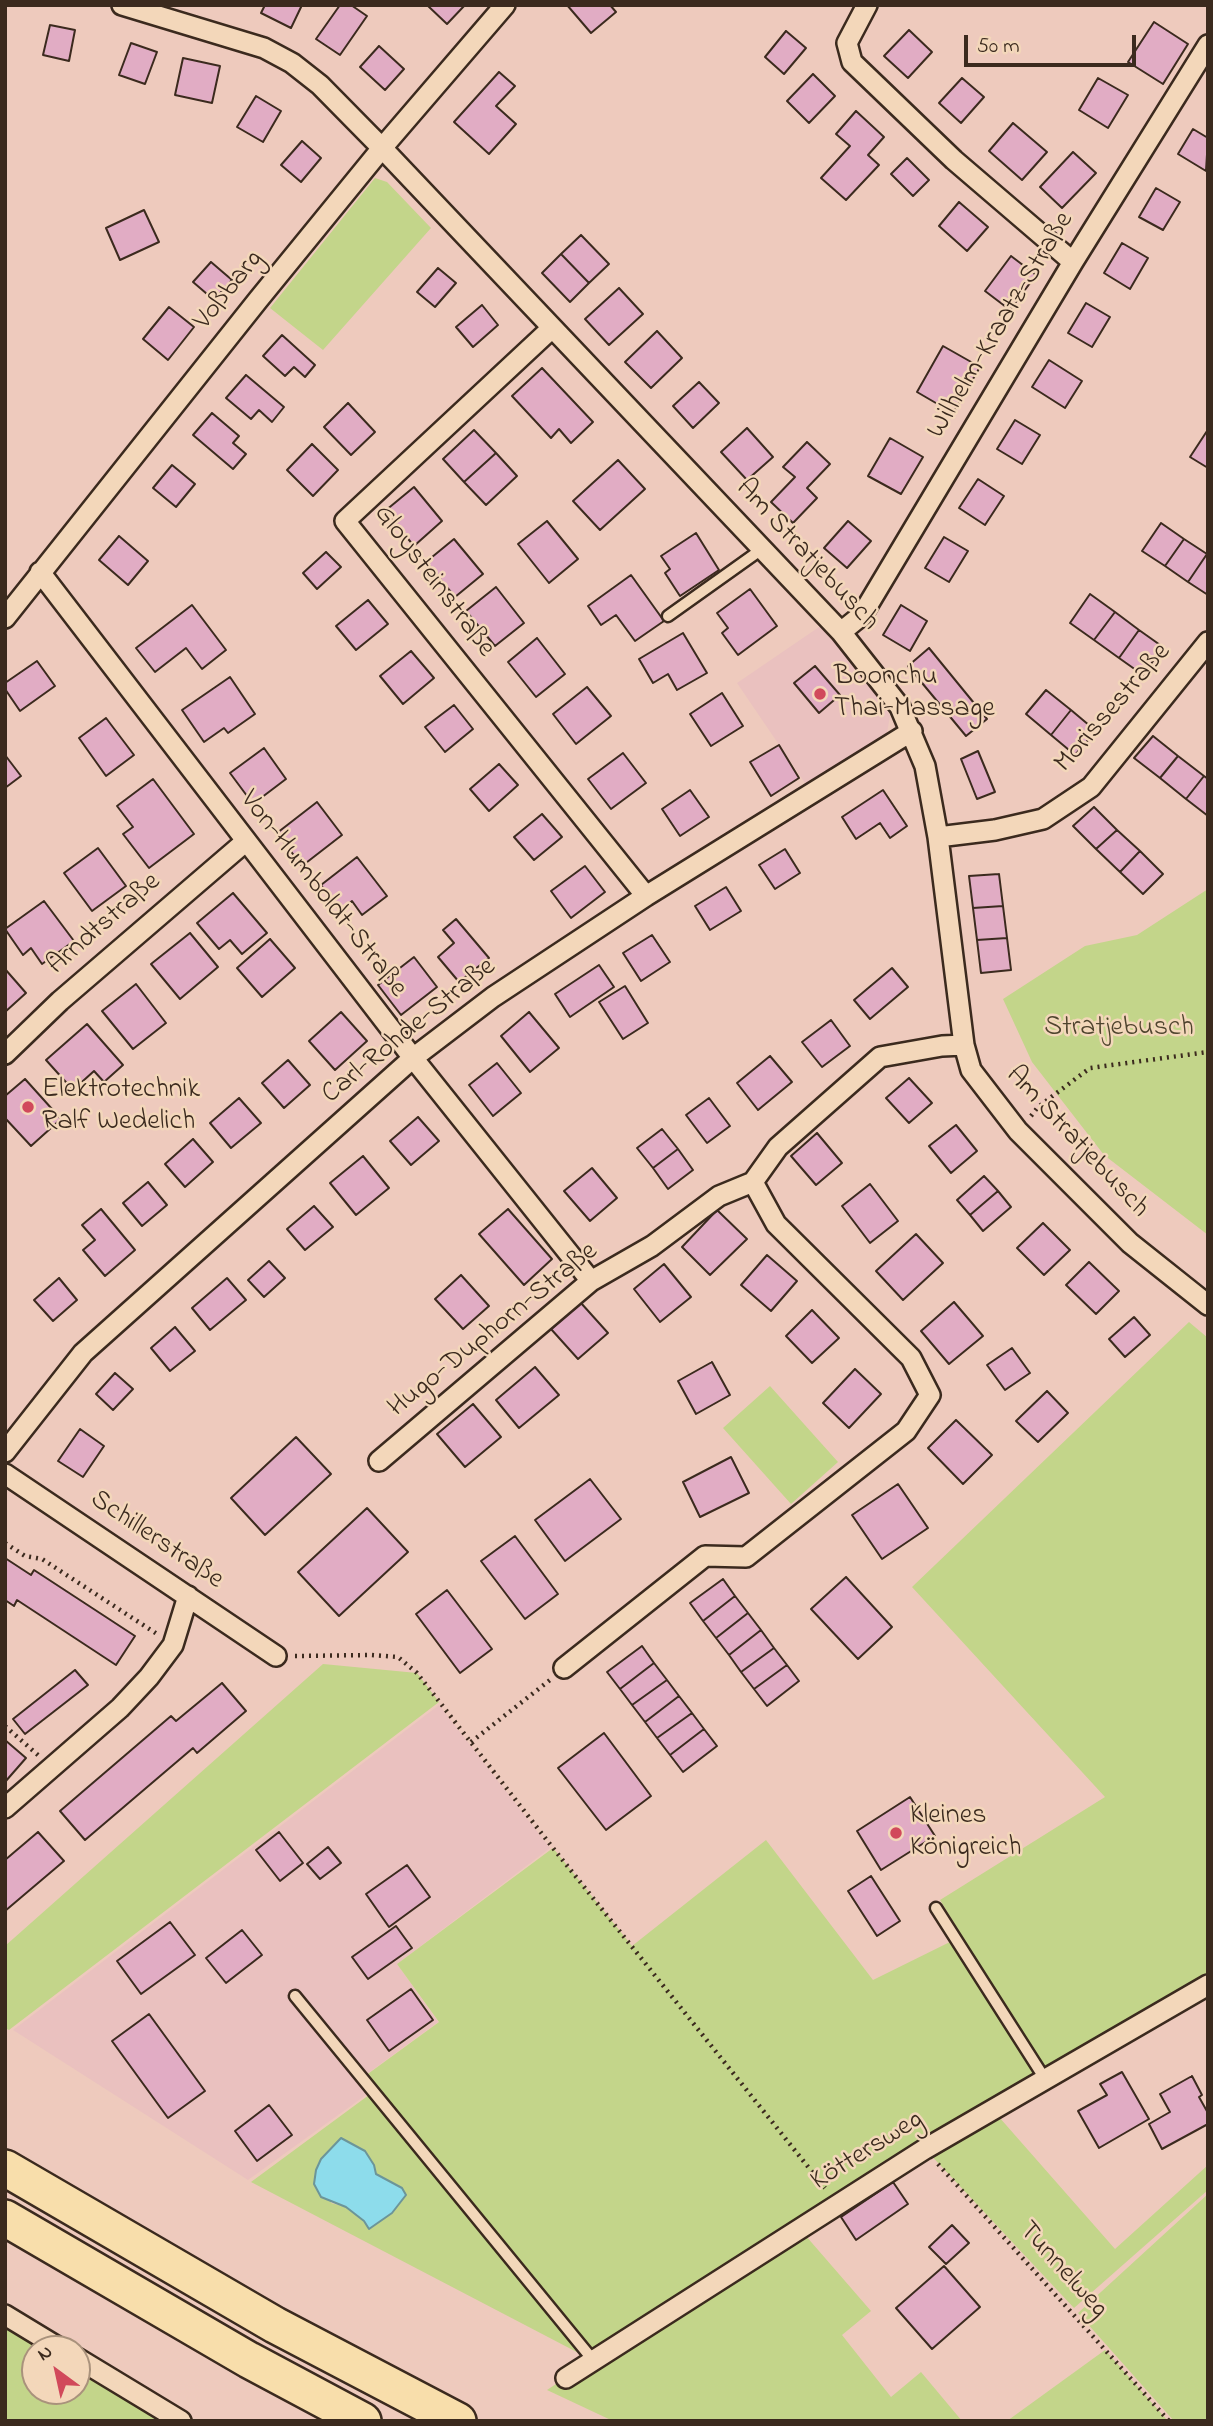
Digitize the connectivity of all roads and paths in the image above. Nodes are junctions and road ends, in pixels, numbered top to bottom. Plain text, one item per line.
1 (122, 5) edge
2 (505, 5) edge
3 (867, 5) edge
4 (1208, 45) edge
5 (382, 148) junction
6 (1073, 262) junction
7 (552, 328) junction
8 (762, 548) junction
9 (40, 572) junction
10 (668, 616) dead end
11 (5, 618) edge
12 (841, 632) junction
13 (1208, 642) edge
14 (912, 731) junction
15 (938, 837) junction
16 (245, 842) junction
17 (646, 896) junction
18 (964, 1045) junction
19 (1208, 1052) edge
20 (5, 1054) edge
21 (412, 1058) junction
22 (1018, 1131) junction
23 (753, 1182) junction
24 (591, 1281) junction
25 (1208, 1305) edge
26 (5, 1452) edge
27 (379, 1461) dead end
28 (5, 1474) edge
29 (5, 1543) edge
30 (188, 1596) junction
31 (173, 1644) junction
32 (276, 1656) joint
33 (564, 1668) joint
34 (5, 1726) edge
35 (471, 1742) junction
36 (53, 1768) junction
37 (5, 1808) edge
38 (936, 1908) dead end
39 (1208, 1985) edge
40 (295, 1996) dead end
41 (1045, 2079) junction
42 (925, 2149) junction
43 (5, 2168) edge
44 (837, 2204) junction
45 (5, 2218) edge
46 (5, 2315) edge
47 (38, 2335) edge
48 (593, 2360) junction
49 (91, 2366) edge
50 (566, 2378) dead end
51 (181, 2421) edge
52 (363, 2421) edge
53 (458, 2421) edge
54 (1169, 2421) edge

1 - 5 street, Am Stratjebusch
2 - 5 street, Voßbarg
3 - 6 street
4 - 6 street, Wilhelm-Kraatz-Straße
5 - 7 street, Am Stratjebusch
5 - 9 street, Voßbarg
6 - 12 street, Wilhelm-Kraatz-Straße
7 - 8 street, Am Stratjebusch
7 - 17 street, Gloysteinstraße
8 - 10 lane
8 - 12 street, Am Stratjebusch
9 - 11 street, Voßbarg
9 - 16 street, Von-Humboldt-Straße
12 - 14 street, Am Stratjebusch
13 - 15 street, Morissestraße
14 - 15 street, Am Stratjebusch
14 - 17 street, Carl-Rohde-Straße
15 - 18 street, Am Stratjebusch
16 - 20 street, Arndtstraße
16 - 21 street, Von-Humboldt-Straße
17 - 21 street, Carl-Rohde-Straße
18 - 22 street, Am Stratjebusch
18 - 23 street
19 - 22 path
21 - 24 street, Von-Humboldt-Straße
21 - 26 street, Carl-Rohde-Straße
22 - 25 street, Am Stratjebusch
23 - 24 street, Hugo-Duphorn-Straße
23 - 33 street
24 - 27 street, Hugo-Duphorn-Straße
28 - 30 street, Schillerstraße
29 - 31 path
30 - 31 street
30 - 32 street, Schillerstraße
31 - 36 street
32 - 35 path
33 - 35 path
34 - 36 path
35 - 44 path
36 - 37 street
38 - 41 lane
39 - 41 street, Köttersweg
40 - 48 lane
41 - 42 street, Köttersweg
42 - 44 street, Köttersweg
42 - 54 path, Tunnelweg
43 - 53 highway
44 - 48 street, Köttersweg
45 - 52 highway
46 - 47 street
48 - 50 street, Köttersweg
49 - 51 street

